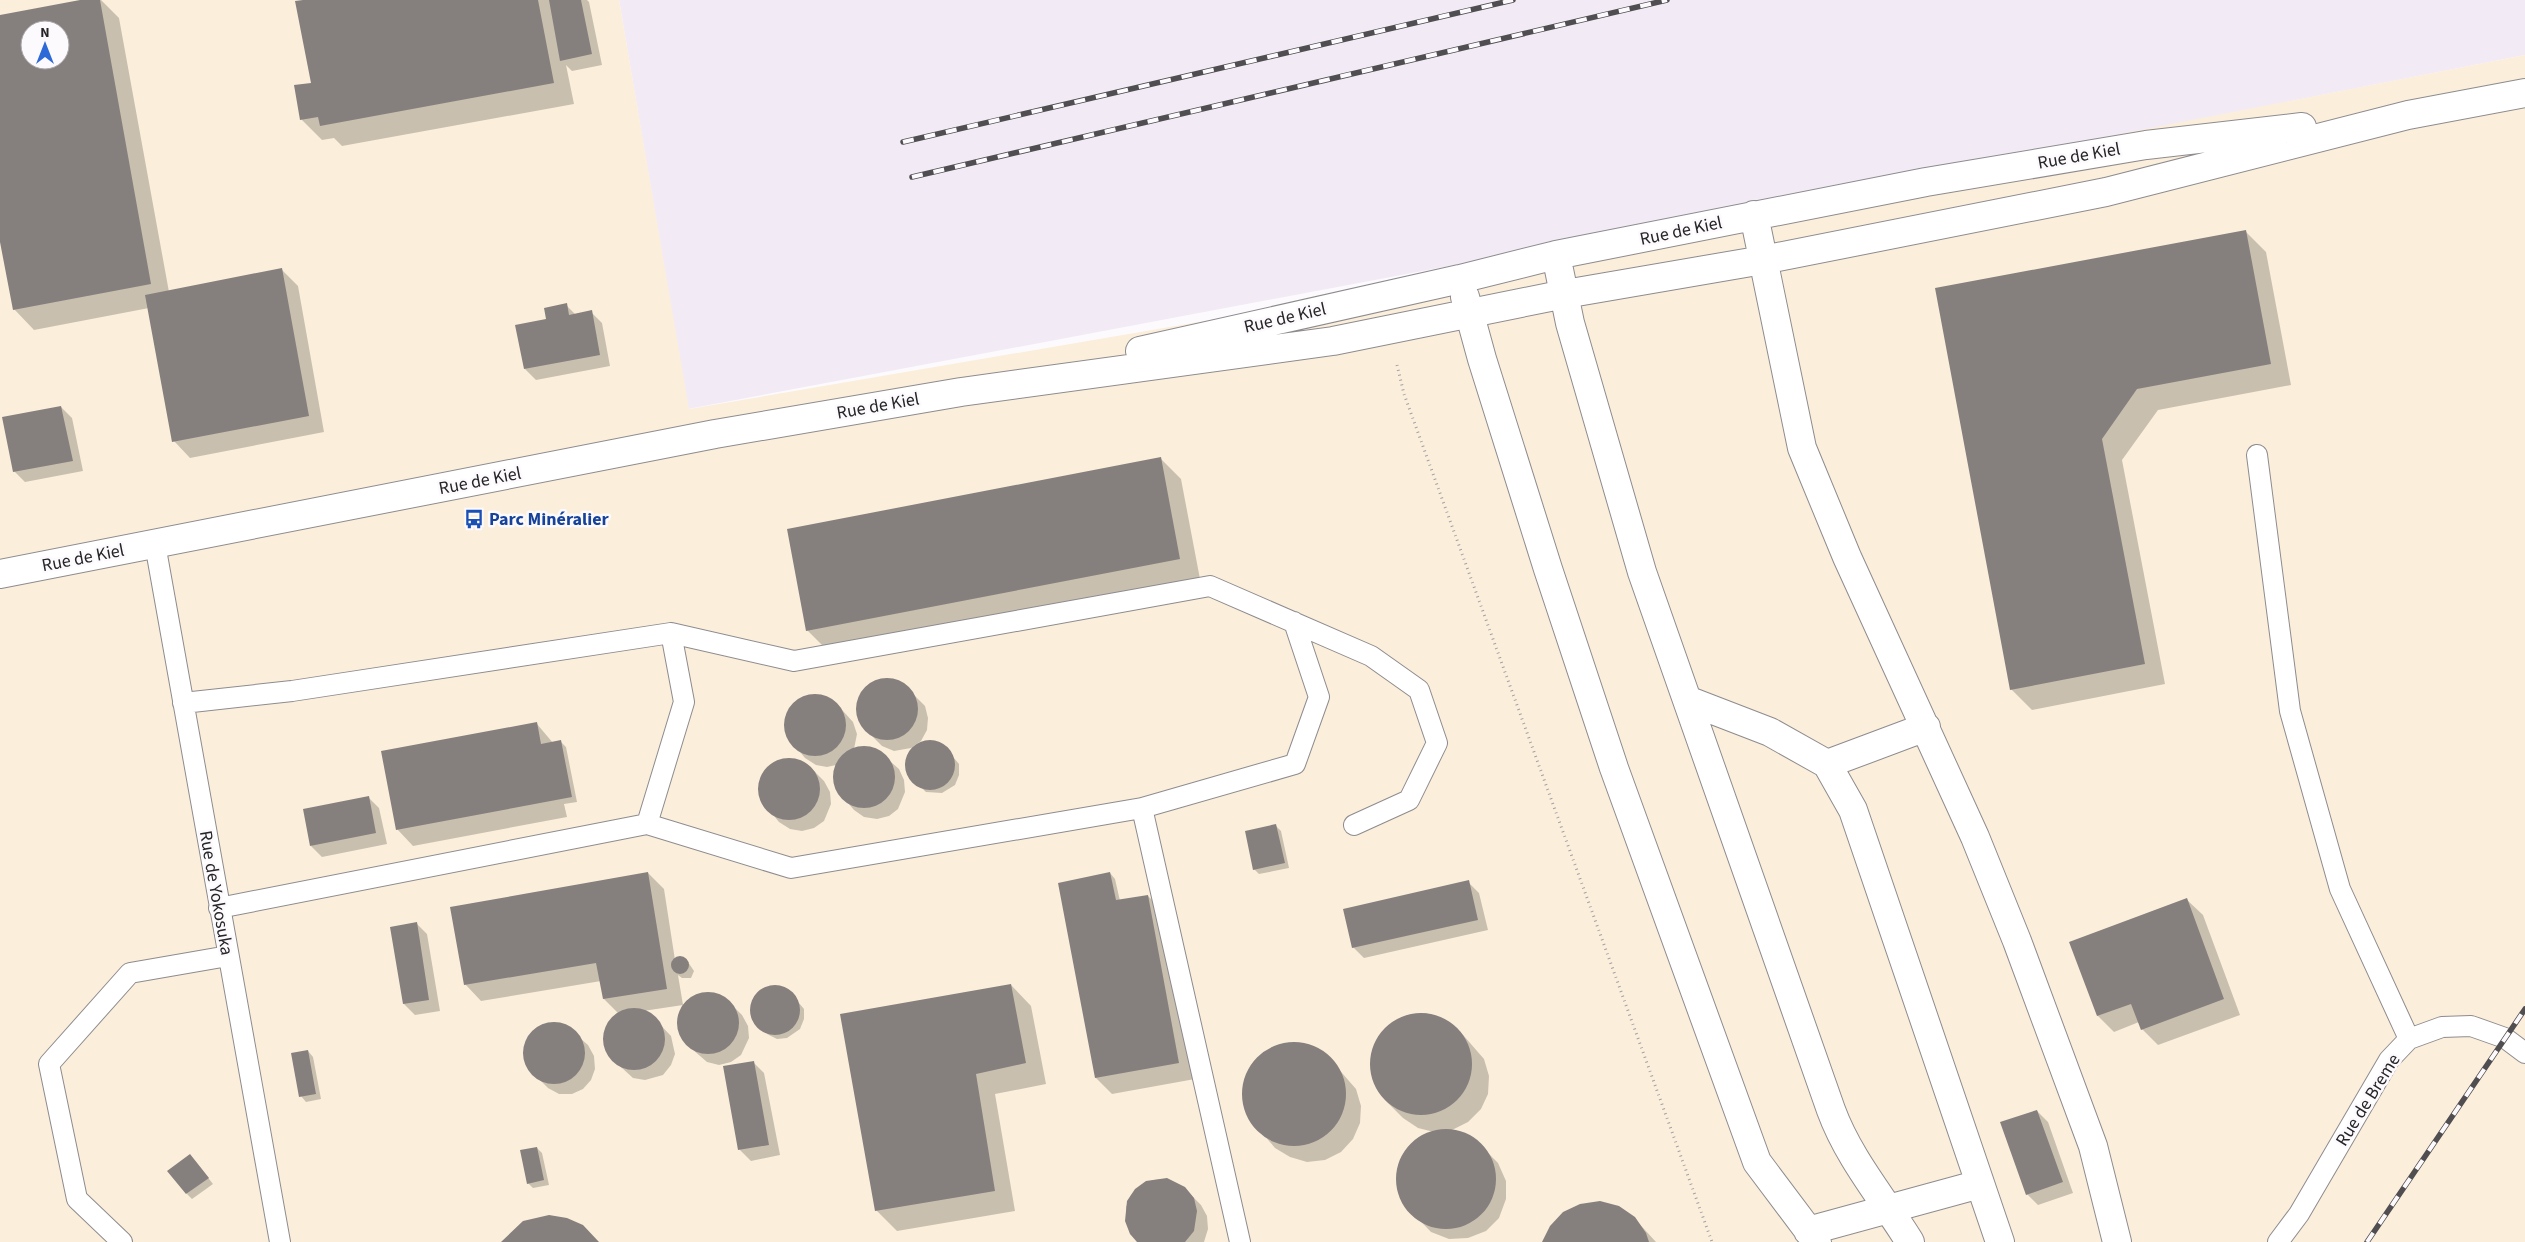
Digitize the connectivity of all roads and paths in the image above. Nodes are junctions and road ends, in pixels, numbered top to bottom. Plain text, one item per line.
1 (2525, 93) edge
2 (2408, 115) junction
3 (1754, 215) junction
4 (1556, 255) junction
5 (1763, 260) junction
6 (1460, 279) junction
7 (1565, 294) junction
8 (1470, 312) junction
9 (1396, 360) dead end
10 (961, 392) junction
11 (2257, 455) dead end
12 (155, 544) junction
13 (0, 574) edge
14 (1294, 622) junction
15 (671, 634) junction
16 (1687, 700) junction
17 (183, 703) junction
18 (1926, 727) junction
19 (1828, 764) junction
20 (1142, 808) junction
21 (648, 824) junction
22 (1354, 825) dead end
23 (219, 908) junction
24 (228, 956) junction
25 (2409, 1039) junction
26 (2525, 1053) edge
27 (1980, 1184) junction
28 (1890, 1209) junction
29 (1813, 1236) edge
30 (122, 1242) edge
31 (280, 1242) edge
32 (1240, 1242) edge
33 (1712, 1242) edge
34 (1910, 1242) edge
35 (2000, 1242) edge
36 (2117, 1242) edge
37 (2278, 1242) edge

1 - 2 street, Rue de Kiel
2 - 3 street, Rue de Kiel
2 - 5 street, Rue de Kiel
3 - 4 street, Rue de Kiel
3 - 5 street
4 - 6 street, Rue de Kiel
4 - 7 street
5 - 7 street, Rue de Kiel
5 - 18 street
6 - 8 street
6 - 10 street, Rue de Kiel
7 - 8 street, Rue de Kiel
7 - 16 street
8 - 10 street, Rue de Kiel
8 - 29 street
9 - 33 path
10 - 12 street, Rue de Kiel
11 - 25 lane
12 - 13 street, Rue de Kiel
12 - 17 lane, Rue de Yokosuka
14 - 15 lane
14 - 20 lane
14 - 22 lane
15 - 17 lane
15 - 21 lane
16 - 19 street
16 - 28 street
17 - 23 lane, Rue de Yokosuka
18 - 19 street
18 - 36 street
19 - 27 street
20 - 21 lane
20 - 32 lane
21 - 23 lane
23 - 24 lane, Rue de Yokosuka
24 - 30 lane
24 - 31 lane, Rue de Yokosuka
25 - 26 lane, Rue de Breme
25 - 37 lane, Rue de Breme
27 - 28 street
27 - 35 street
28 - 29 street
28 - 34 street

